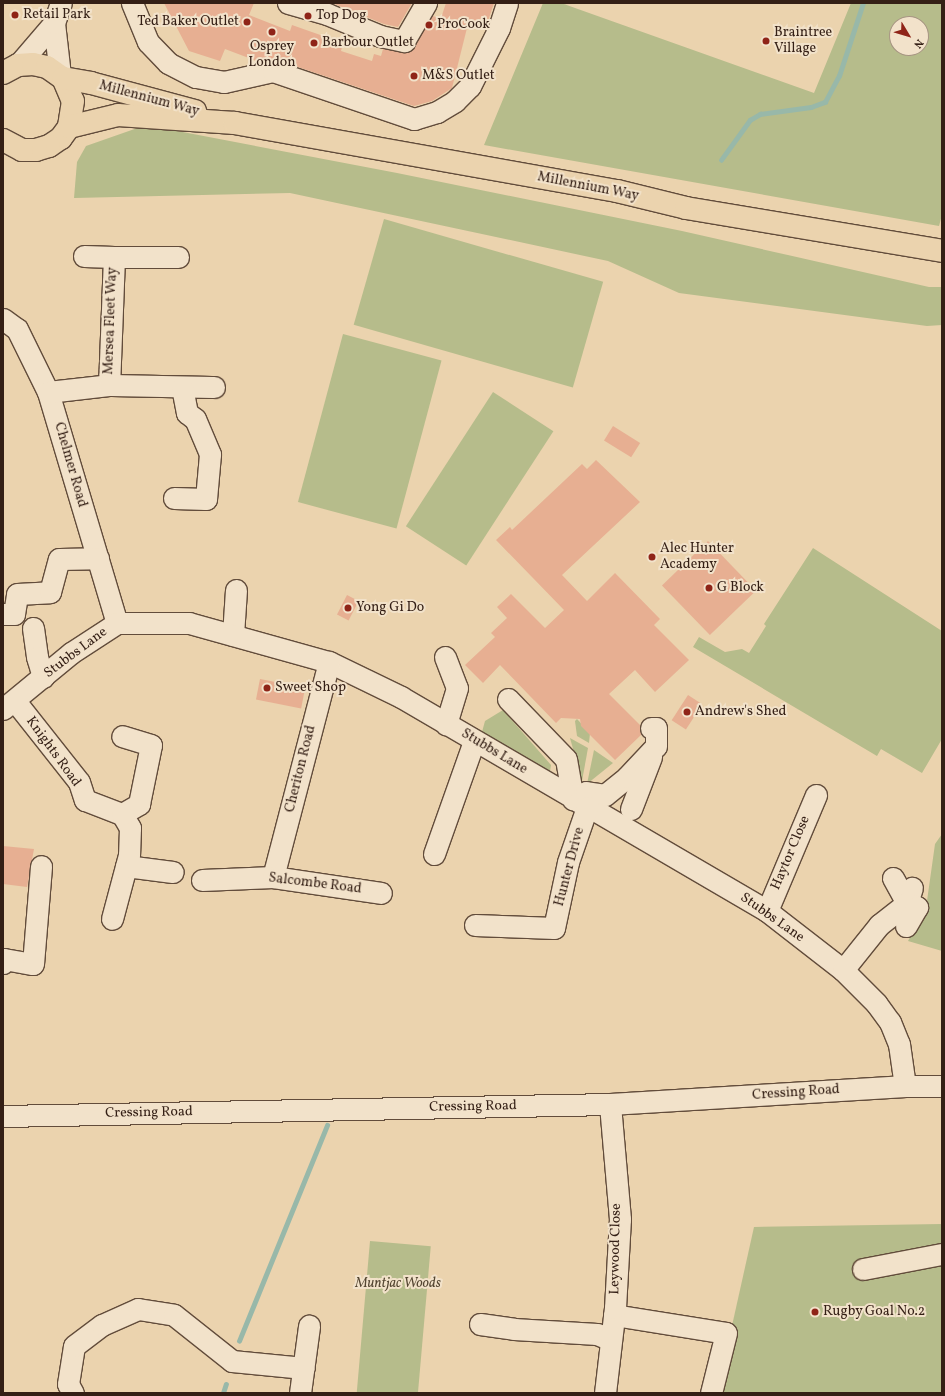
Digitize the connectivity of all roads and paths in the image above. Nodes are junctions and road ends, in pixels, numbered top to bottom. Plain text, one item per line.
1 (61, 3) edge
2 (132, 3) edge
3 (288, 3) edge
4 (426, 3) edge
5 (508, 3) edge
6 (328, 8) edge
7 (54, 23) junction
8 (11, 69) edge
9 (61, 77) junction
10 (235, 123) junction
11 (69, 126) junction
12 (5, 145) edge
13 (942, 251) edge
14 (84, 256) dead end
15 (114, 257) junction
16 (178, 257) dead end
17 (3, 319) edge
18 (109, 385) junction
19 (182, 387) junction
20 (214, 388) dead end
21 (48, 392) junction
22 (174, 498) dead end
23 (98, 558) junction
24 (236, 590) dead end
25 (3, 614) edge
26 (117, 623) junction
27 (33, 628) dead end
28 (233, 635) junction
29 (445, 657) dead end
30 (328, 662) junction
31 (44, 676) junction
32 (508, 699) dead end
33 (9, 705) edge
34 (446, 724) junction
35 (122, 736) dead end
36 (474, 741) junction
37 (816, 795) dead end
38 (580, 803) junction
39 (631, 809) dead end
40 (122, 814) junction
41 (434, 854) dead end
42 (41, 866) dead end
43 (126, 866) junction
44 (173, 872) dead end
45 (273, 877) junction
46 (893, 878) dead end
47 (202, 880) dead end
48 (381, 893) dead end
49 (909, 895) junction
50 (767, 911) junction
51 (112, 919) dead end
52 (475, 925) dead end
53 (906, 926) dead end
54 (3, 963) edge
55 (843, 970) junction
56 (905, 1086) junction
57 (942, 1086) edge
58 (610, 1104) junction
59 (3, 1116) edge
60 (942, 1254) edge
61 (863, 1269) dead end
62 (614, 1315) junction
63 (480, 1324) dead end
64 (309, 1326) dead end
65 (611, 1340) junction
66 (304, 1368) junction
67 (73, 1393) edge
68 (300, 1393) edge
69 (604, 1393) edge
70 (711, 1393) edge

1 - 7 street
2 - 5 street
3 - 6 street
4 - 6 street
7 - 8 street
7 - 9 street
8 - 9 main road, Millennium Way
9 - 10 main road, Millennium Way
9 - 11 main road
10 - 11 main road, Millennium Way
10 - 13 main road, Millennium Way
11 - 12 main road
14 - 15 street, Mersea Fleet Way
15 - 16 street, Mersea Fleet Way
15 - 18 street, Mersea Fleet Way
17 - 21 street, Chelmer Road
18 - 19 street, Mersea Fleet Way
18 - 21 street, Mersea Fleet Way
19 - 20 street, Mersea Fleet Way
19 - 22 street
21 - 23 street, Chelmer Road
23 - 25 street
23 - 26 street, Chelmer Road
24 - 28 street
26 - 28 street, Stubbs Lane
26 - 31 street, Stubbs Lane
27 - 31 street
28 - 30 street, Stubbs Lane
29 - 34 street
30 - 34 street, Stubbs Lane
30 - 45 street, Cheriton Road
31 - 33 street, Stubbs Lane
32 - 38 street
33 - 40 street, Knights Road
34 - 36 street, Stubbs Lane
35 - 40 street
36 - 38 street, Stubbs Lane
36 - 41 street
37 - 50 street, Haytor Close
38 - 39 street
38 - 50 street, Stubbs Lane
38 - 52 street, Hunter Drive
40 - 43 street
42 - 54 street
43 - 44 street
43 - 51 street
45 - 47 street, Salcombe Road
45 - 48 street, Salcombe Road
46 - 49 street
49 - 53 street
49 - 55 street
50 - 55 street, Stubbs Lane
55 - 56 street, Stubbs Lane
56 - 57 street, Cressing Road
56 - 58 street, Cressing Road
58 - 59 street, Cressing Road
58 - 62 street, Leywood Close
60 - 61 street
62 - 65 street, Leywood Close
62 - 70 street
63 - 65 street
64 - 66 street
65 - 69 street, Leywood Close
66 - 67 street
66 - 68 street

